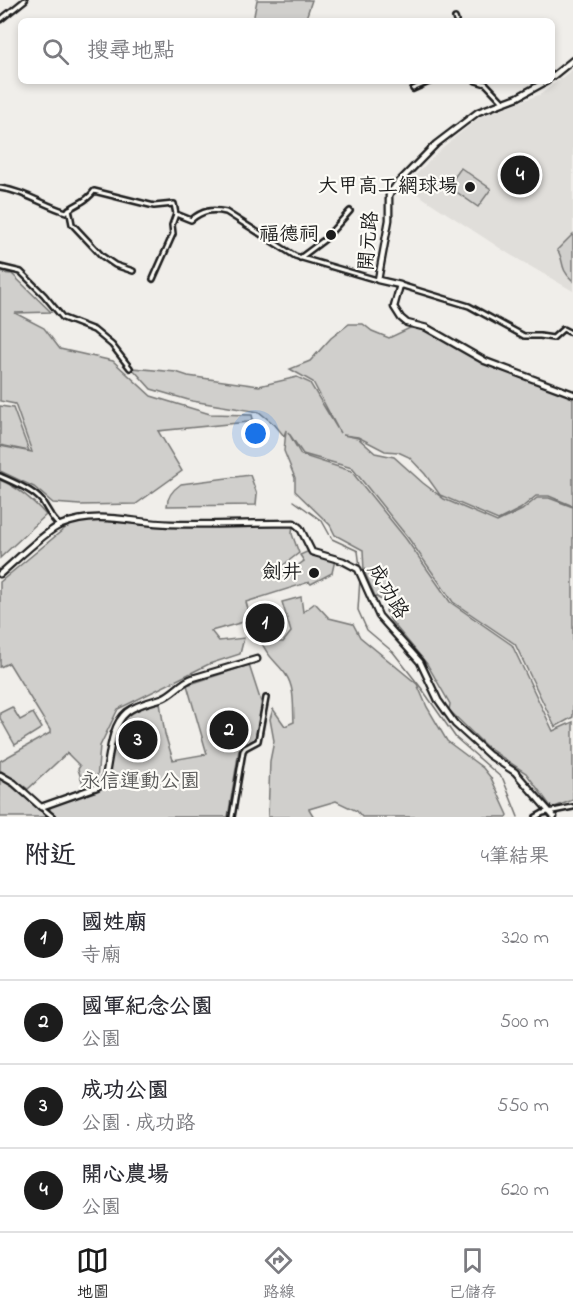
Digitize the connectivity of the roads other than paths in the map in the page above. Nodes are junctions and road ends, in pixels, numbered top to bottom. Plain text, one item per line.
1 (25, 0) edge
2 (0, 20) edge
3 (573, 60) edge
4 (555, 75) edge
5 (424, 84) edge
6 (486, 84) edge
7 (542, 84) edge
8 (413, 89) dead end
9 (503, 102) junction
10 (0, 188) edge
11 (69, 209) junction
12 (350, 211) dead end
13 (176, 214) junction
14 (300, 258) junction
15 (0, 267) edge
16 (133, 271) dead end
17 (153, 279) dead end
18 (378, 280) junction
19 (400, 285) junction
20 (573, 334) edge
21 (130, 368) dead end
22 (573, 394) edge
23 (0, 476) edge
24 (59, 525) junction
25 (312, 552) junction
26 (317, 558) dead end
27 (0, 574) edge
28 (257, 659) dead end
29 (266, 698) dead end
30 (0, 775) edge
31 (41, 807) junction
32 (573, 807) edge
33 (553, 815) edge
34 (53, 817) edge
35 (232, 817) edge
36 (536, 817) edge

1 - 2 street
3 - 4 street
5 - 8 street
6 - 9 street
7 - 9 street, 開元路
9 - 18 street, 開元路
10 - 11 street
11 - 13 street
11 - 16 street
12 - 14 street
13 - 14 street
13 - 17 street
14 - 18 street
15 - 21 street
18 - 19 street, 開元路
19 - 20 street
19 - 22 street, 開元路
23 - 24 street
24 - 25 street
24 - 27 street
25 - 26 street
25 - 33 street, 成功路
28 - 31 street
29 - 35 street
30 - 31 street
31 - 34 street
32 - 33 street
33 - 36 street

